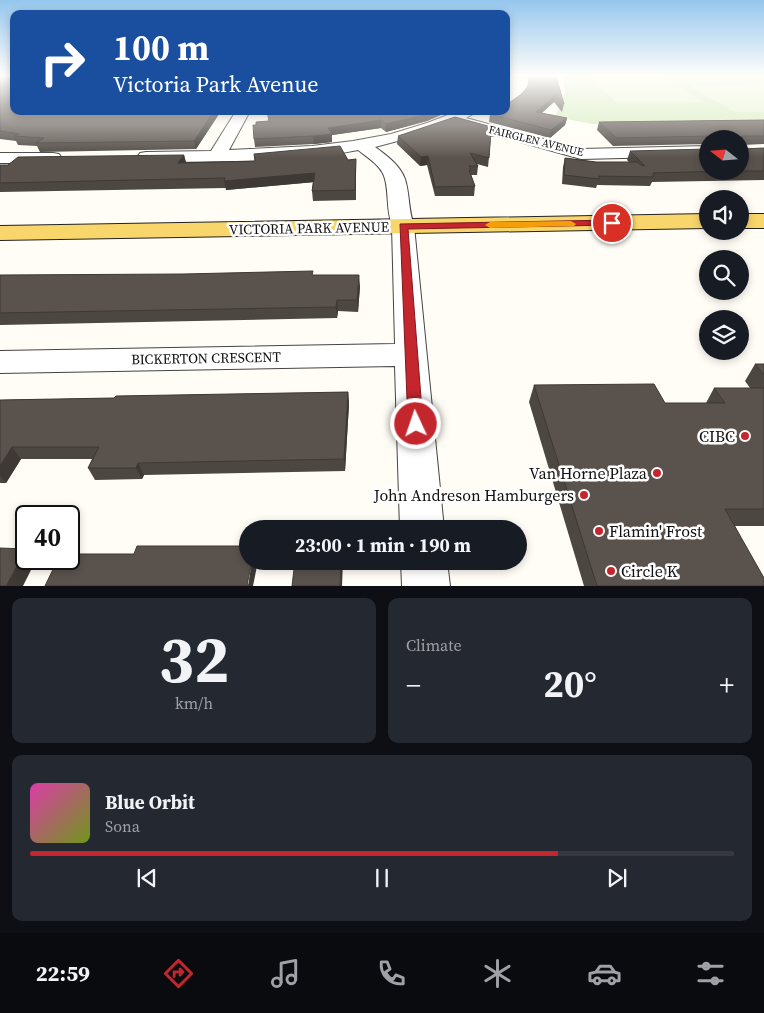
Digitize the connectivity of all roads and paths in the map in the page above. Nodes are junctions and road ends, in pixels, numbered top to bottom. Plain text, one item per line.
1 (240, 115) edge
2 (463, 115) edge
3 (455, 119) junction
4 (361, 144) junction
5 (699, 151) edge
6 (216, 156) junction
7 (133, 157) edge
8 (0, 158) edge
9 (72, 158) edge
10 (749, 221) edge
11 (764, 221) edge
12 (699, 222) edge
13 (403, 226) junction
14 (0, 234) edge
15 (411, 354) junction
16 (0, 362) edge
17 (421, 520) edge
18 (425, 570) edge
19 (426, 586) edge

1 - 6 street
2 - 3 street
3 - 4 street
3 - 5 street, FAIRGLEN AVENUE
4 - 6 street
4 - 13 street
6 - 7 street
8 - 9 street
10 - 11 main road
12 - 13 main road, VICTORIA PARK AVENUE
13 - 14 main road, VICTORIA PARK AVENUE
13 - 15 street
15 - 16 street, BICKERTON CRESCENT
15 - 17 street
18 - 19 street

